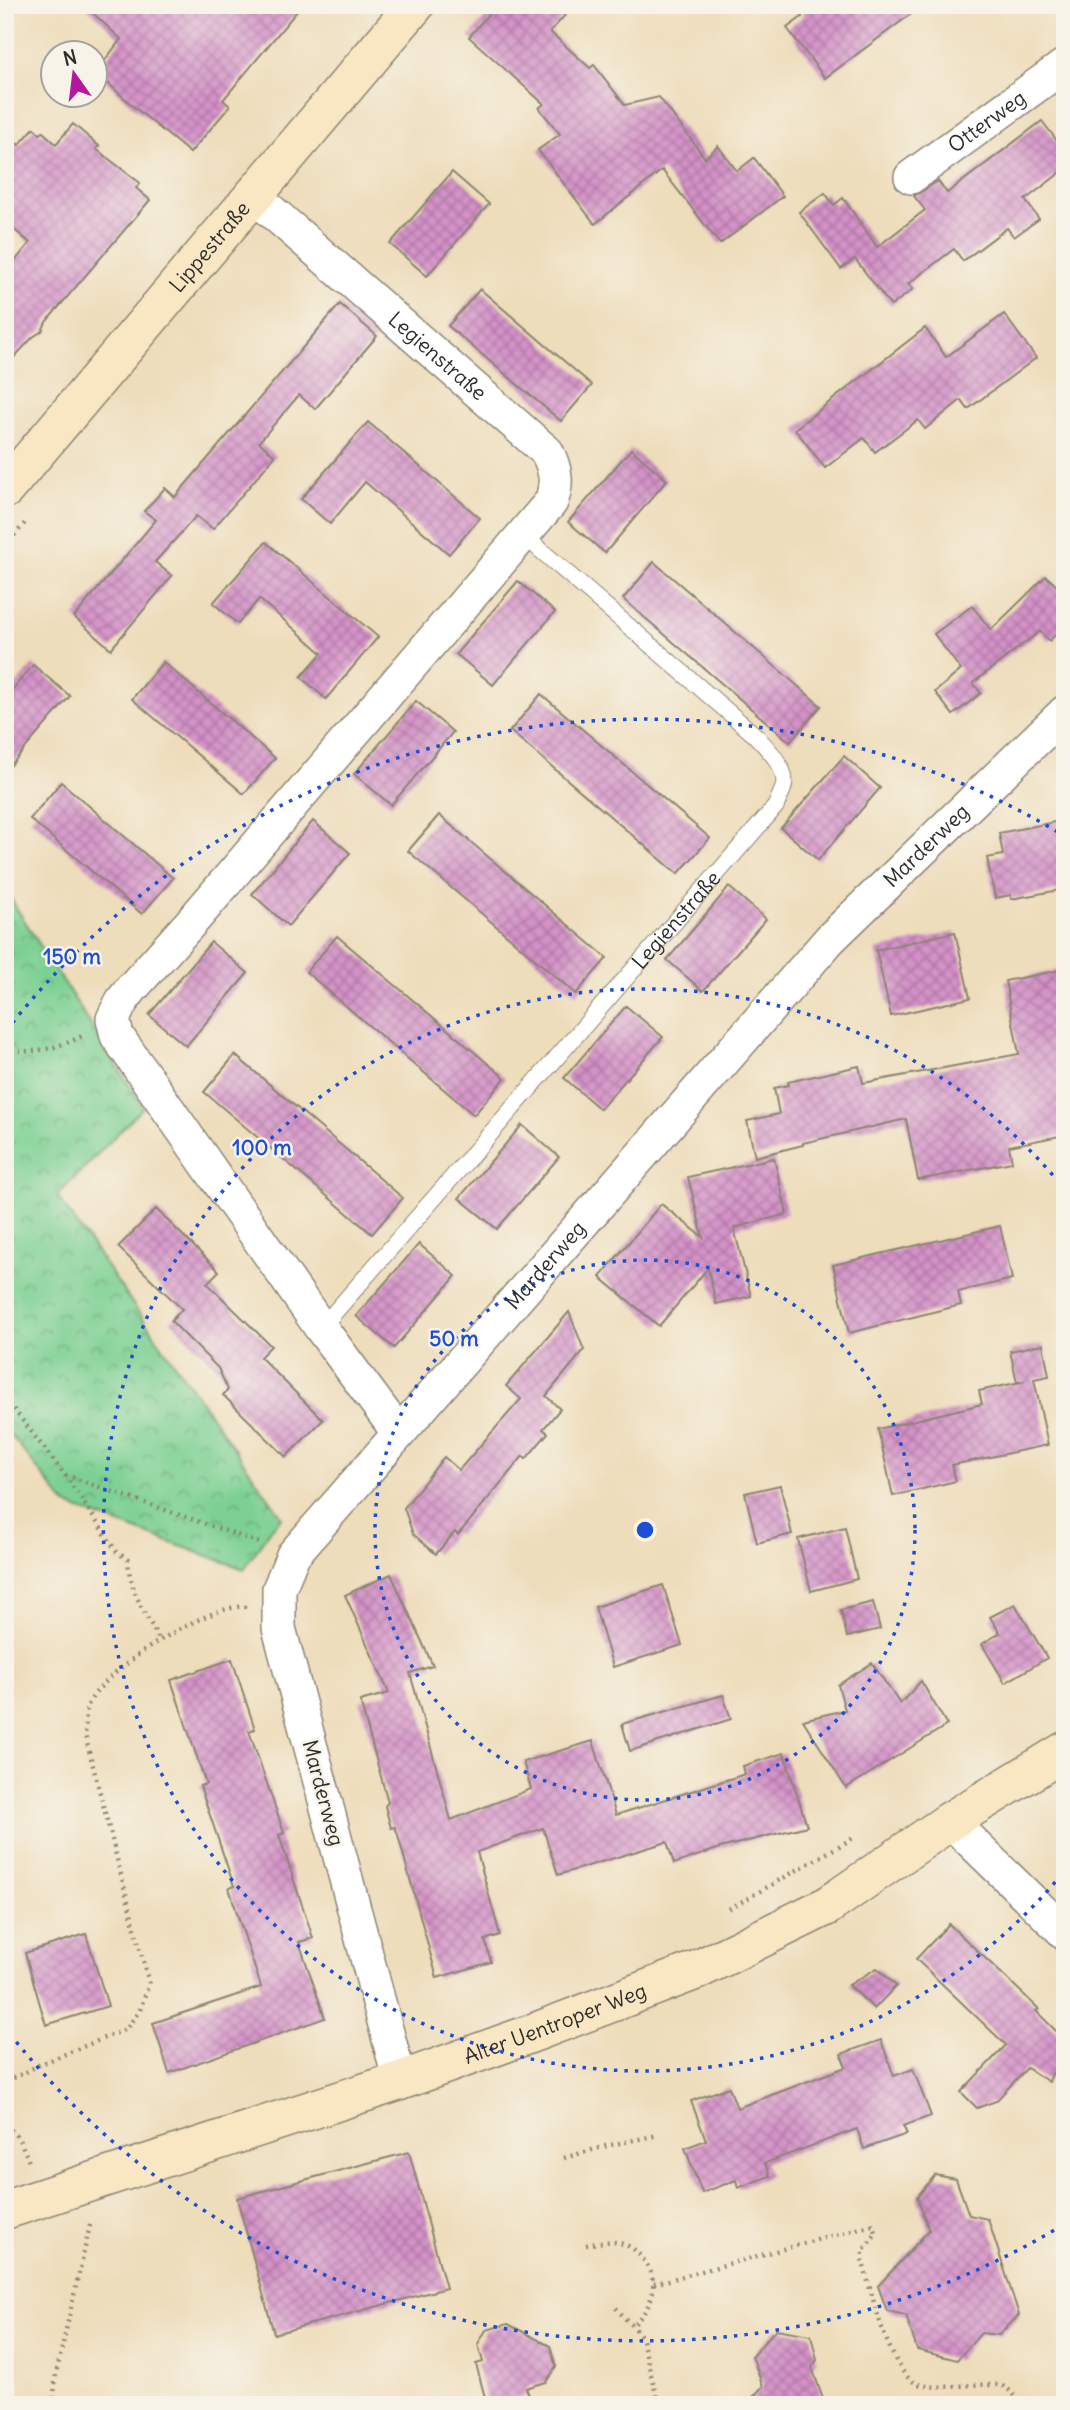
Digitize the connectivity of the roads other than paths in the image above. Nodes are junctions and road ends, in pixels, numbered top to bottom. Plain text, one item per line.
1 (415, 5) edge
2 (1065, 65) edge
3 (911, 177) dead end
4 (254, 197) junction
5 (5, 489) edge
6 (523, 535) junction
7 (1065, 712) edge
8 (321, 1328) junction
9 (398, 1433) junction
10 (1065, 1751) edge
11 (950, 1821) junction
12 (1065, 1933) edge
13 (400, 2081) junction
14 (5, 2210) edge

1 - 4 street, Lippestraße
2 - 3 street, Otterweg
4 - 5 street, Lippestraße
4 - 6 street, Legienstraße
6 - 8 street, Legienstraße
6 - 8 lane, Legienstraße
7 - 9 street, Marderweg
8 - 9 street
9 - 13 street, Marderweg
10 - 11 street, Alter Uentroper Weg
11 - 12 street
11 - 13 street, Alter Uentroper Weg
13 - 14 street, Alter Uentroper Weg

